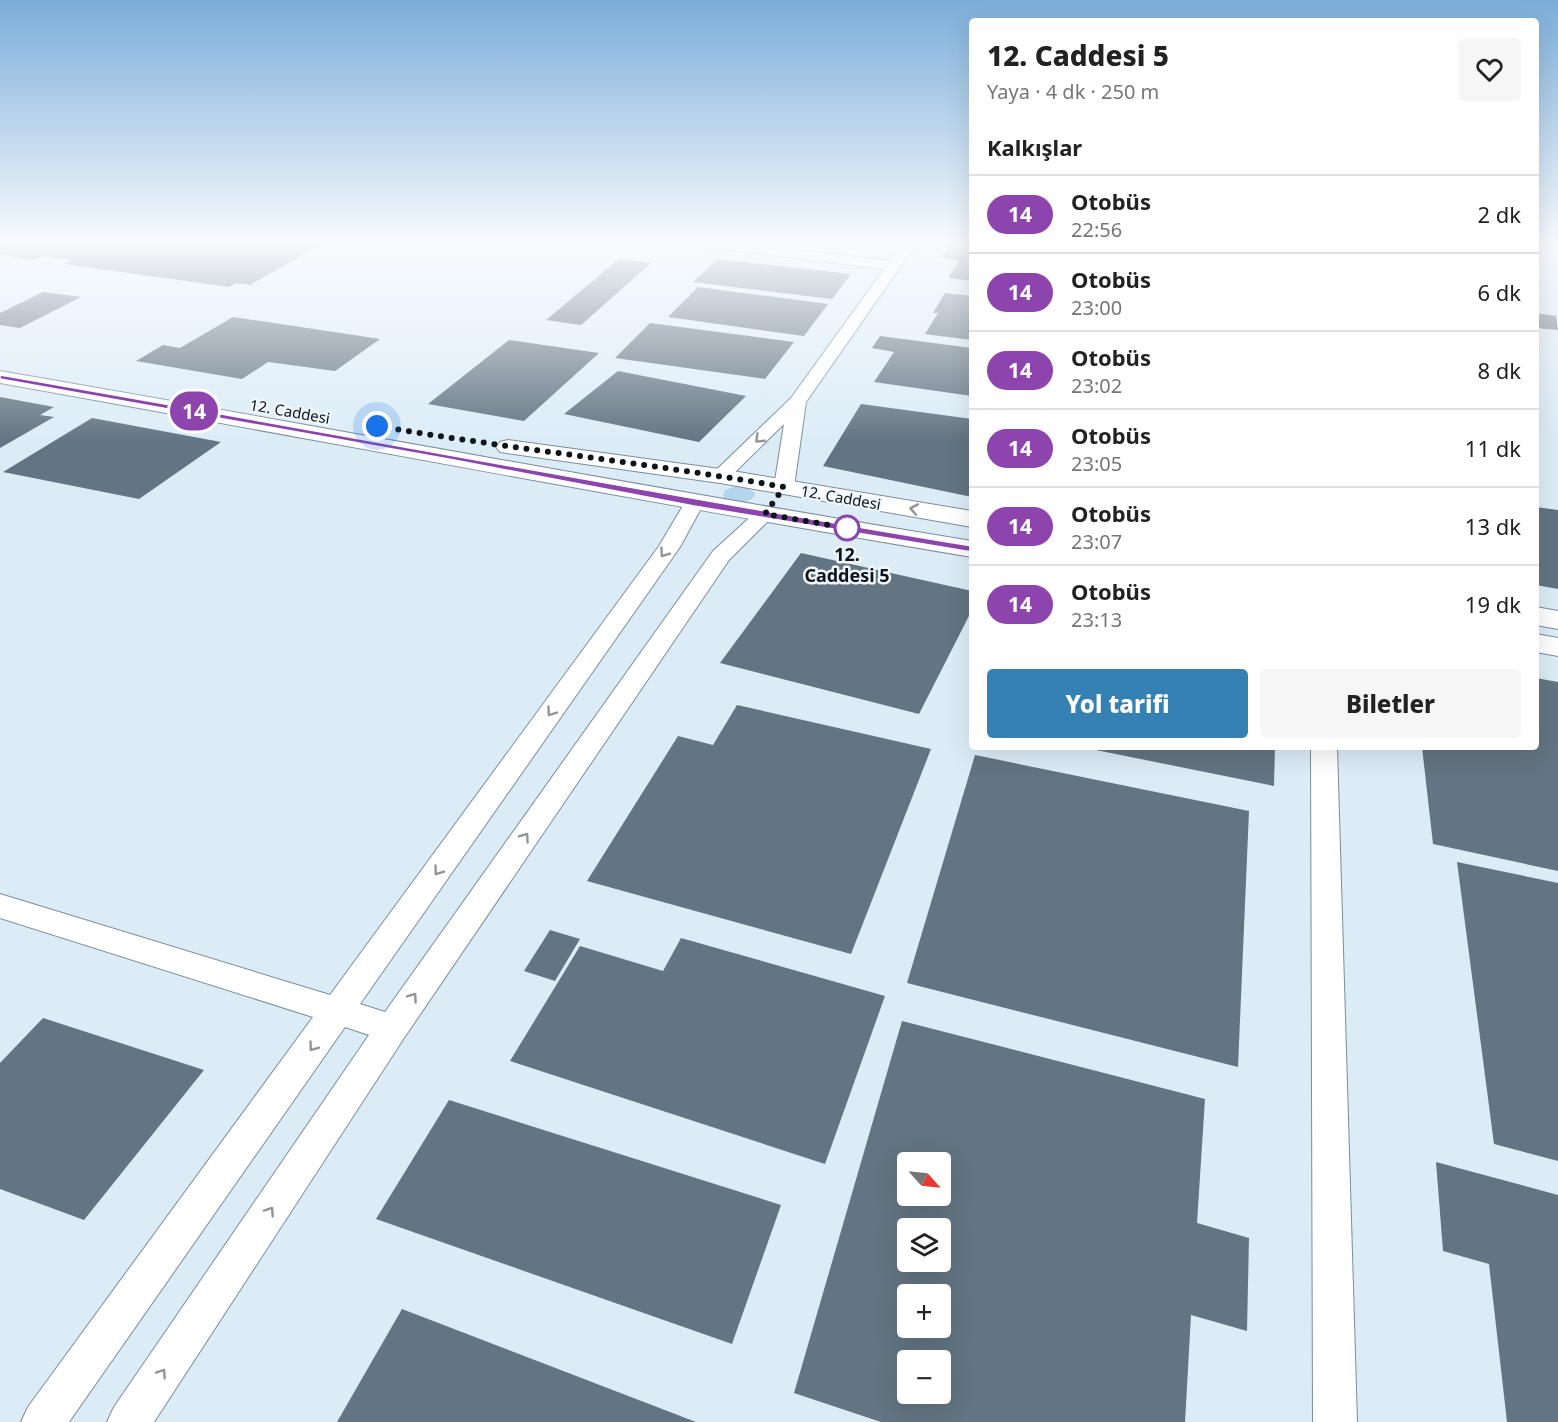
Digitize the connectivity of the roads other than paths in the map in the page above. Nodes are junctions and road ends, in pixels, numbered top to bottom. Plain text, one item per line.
1 (862, 309) edge
2 (0, 361) edge
3 (0, 377) edge
4 (797, 402) junction
5 (720, 476) junction
6 (784, 487) junction
7 (694, 503) junction
8 (765, 514) junction
9 (969, 518) edge
10 (969, 548) edge
11 (1539, 617) edge
12 (1558, 620) edge
13 (1539, 644) edge
14 (1558, 647) edge
15 (1324, 750) edge
16 (0, 906) edge
17 (339, 1011) junction
18 (392, 1028) junction
19 (43, 1422) edge
20 (129, 1422) edge
21 (1335, 1422) edge

1 - 4 street
2 - 5 street, 12. Caddesi
3 - 7 street, 12. Caddesi
4 -> 5 street
4 - 6 street
5 - 6 street, 12. Caddesi
5 - 7 street
6 - 8 street
9 -> 6 street, 12. Caddesi
7 - 8 street, 12. Caddesi
7 -> 17 street
8 - 10 street, 12. Caddesi
18 -> 8 street
11 - 12 street
13 - 14 street
15 - 21 street
16 - 17 street
17 - 18 street
17 -> 19 street
20 -> 18 street

